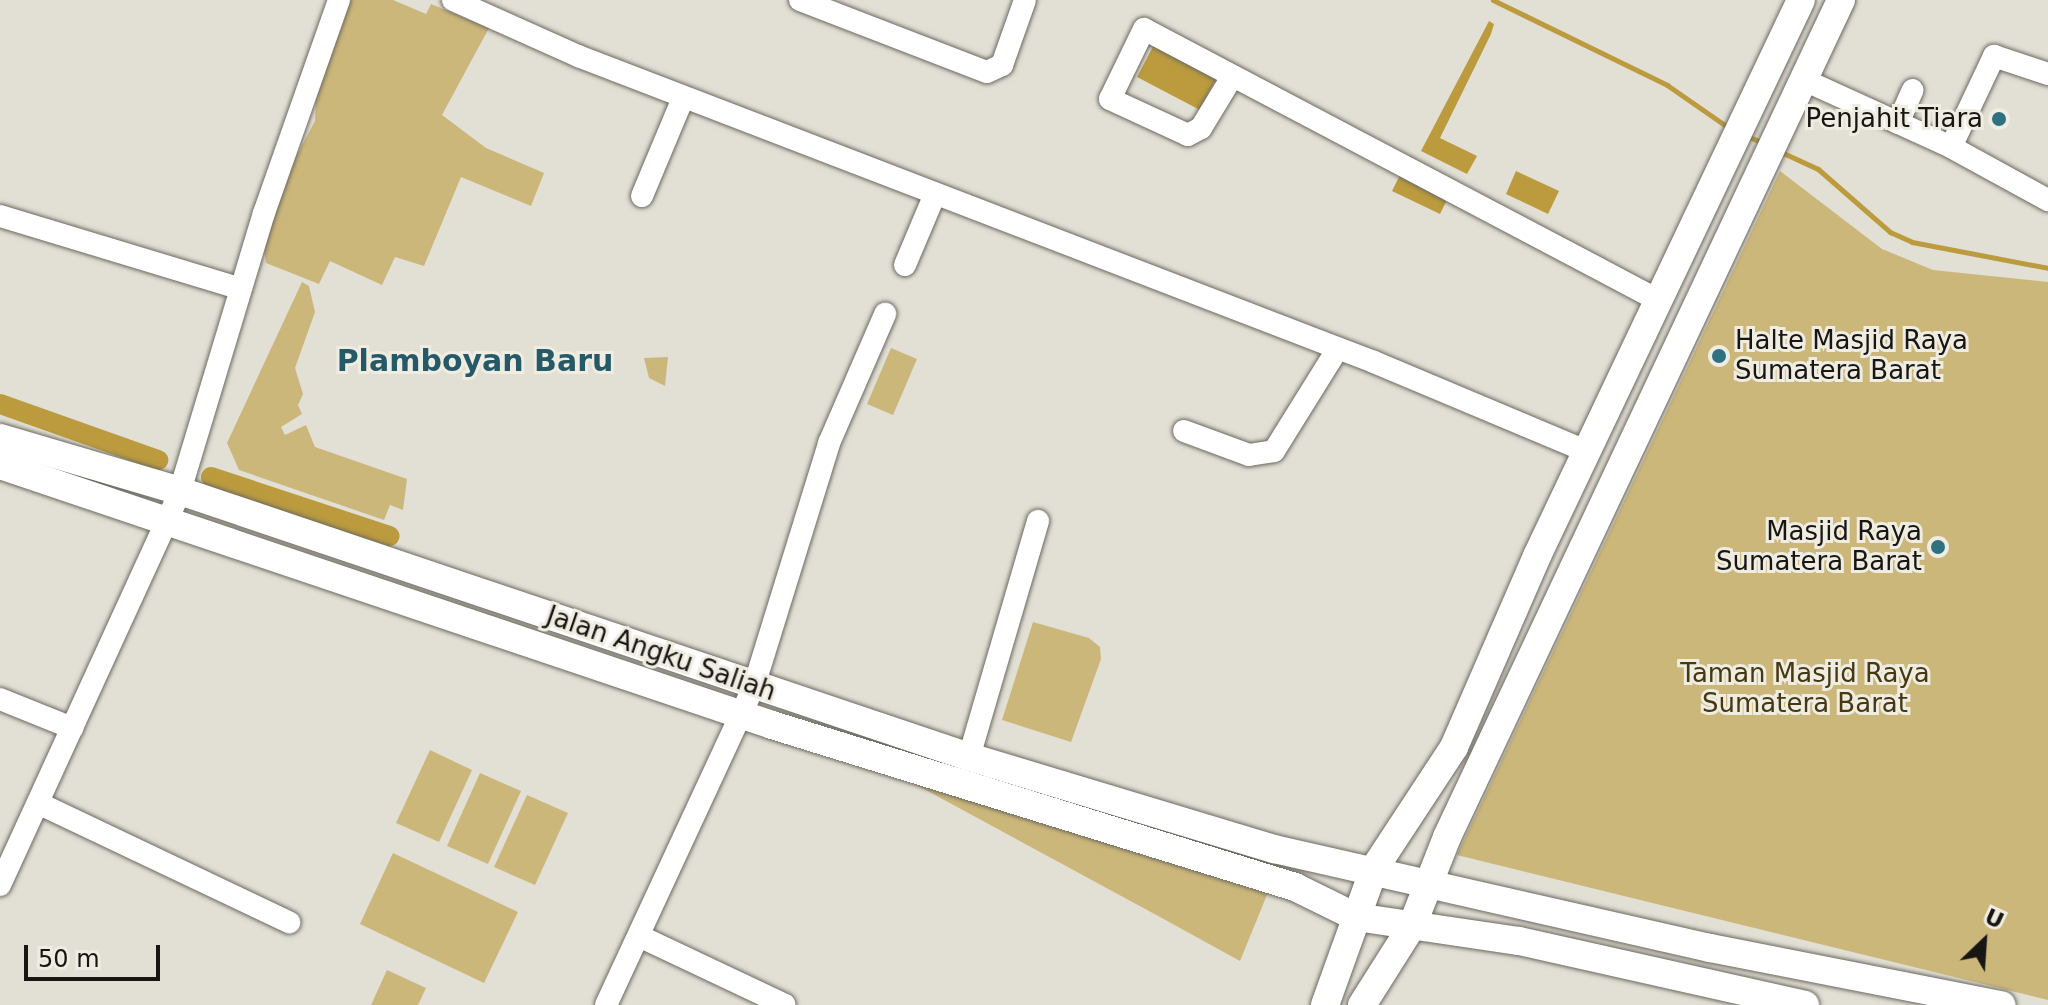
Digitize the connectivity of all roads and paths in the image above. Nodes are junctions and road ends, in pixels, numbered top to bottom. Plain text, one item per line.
1 (339, 0) edge
2 (453, 0) edge
3 (800, 0) edge
4 (1025, 0) edge
5 (1801, 0) edge
6 (1841, 0) edge
7 (2048, 74) edge
8 (1232, 77) junction
9 (1802, 79) junction
10 (1913, 90) dead end
11 (683, 98) junction
12 (1898, 123) junction
13 (1951, 147) junction
14 (935, 194) junction
15 (642, 196) dead end
16 (2048, 200) edge
17 (0, 216) edge
18 (905, 265) dead end
19 (239, 288) junction
20 (1660, 301) junction
21 (885, 314) dead end
22 (1338, 348) junction
23 (1184, 431) dead end
24 (0, 438) edge
25 (1588, 452) junction
26 (0, 465) edge
27 (180, 491) junction
28 (1038, 521) dead end
29 (167, 523) junction
30 (754, 686) junction
31 (0, 699) edge
32 (741, 714) junction
33 (72, 728) junction
34 (969, 757) junction
35 (40, 804) junction
36 (1374, 869) junction
37 (1430, 883) junction
38 (0, 885) edge
39 (1356, 917) junction
40 (289, 922) dead end
41 (1412, 926) junction
42 (639, 936) junction
43 (606, 1005) edge
44 (785, 1005) edge
45 (1325, 1005) edge
46 (1362, 1005) edge
47 (1805, 1005) edge
48 (2001, 1005) edge

1 - 19 street
2 - 11 street
3 - 4 street
5 - 20 main road
6 - 9 main road
7 - 13 street
8 - 8 street
8 - 20 street
9 - 12 street
9 - 37 main road
10 - 12 street
11 - 14 street
11 - 15 street
12 - 13 street
13 - 16 street
14 - 18 street
14 - 22 street
17 - 19 street
19 - 27 street
20 - 25 main road
21 - 30 street
22 - 23 street
22 - 25 street
24 - 27 main road, Jalan Angku Saliah
25 - 36 main road
26 - 29 main road, Jalan Angku Saliah
27 - 29 street
27 - 30 main road, Jalan Angku Saliah
28 - 34 street
29 - 32 main road, Jalan Angku Saliah
29 - 33 street
30 - 32 street
30 - 34 main road, Jalan Angku Saliah
31 - 33 street
32 - 39 main road, Jalan Angku Saliah
32 - 42 street
33 - 35 street
34 - 36 main road, Jalan Angku Saliah
35 - 38 street
35 - 40 street
36 - 37 main road, Jalan Angku Saliah
36 - 39 main road
37 - 41 main road
37 - 48 main road, Jalan Angku Saliah
39 - 41 main road, Jalan Angku Saliah
39 - 45 main road
41 - 46 main road
41 - 47 main road, Jalan Angku Saliah
42 - 43 street
42 - 44 street

